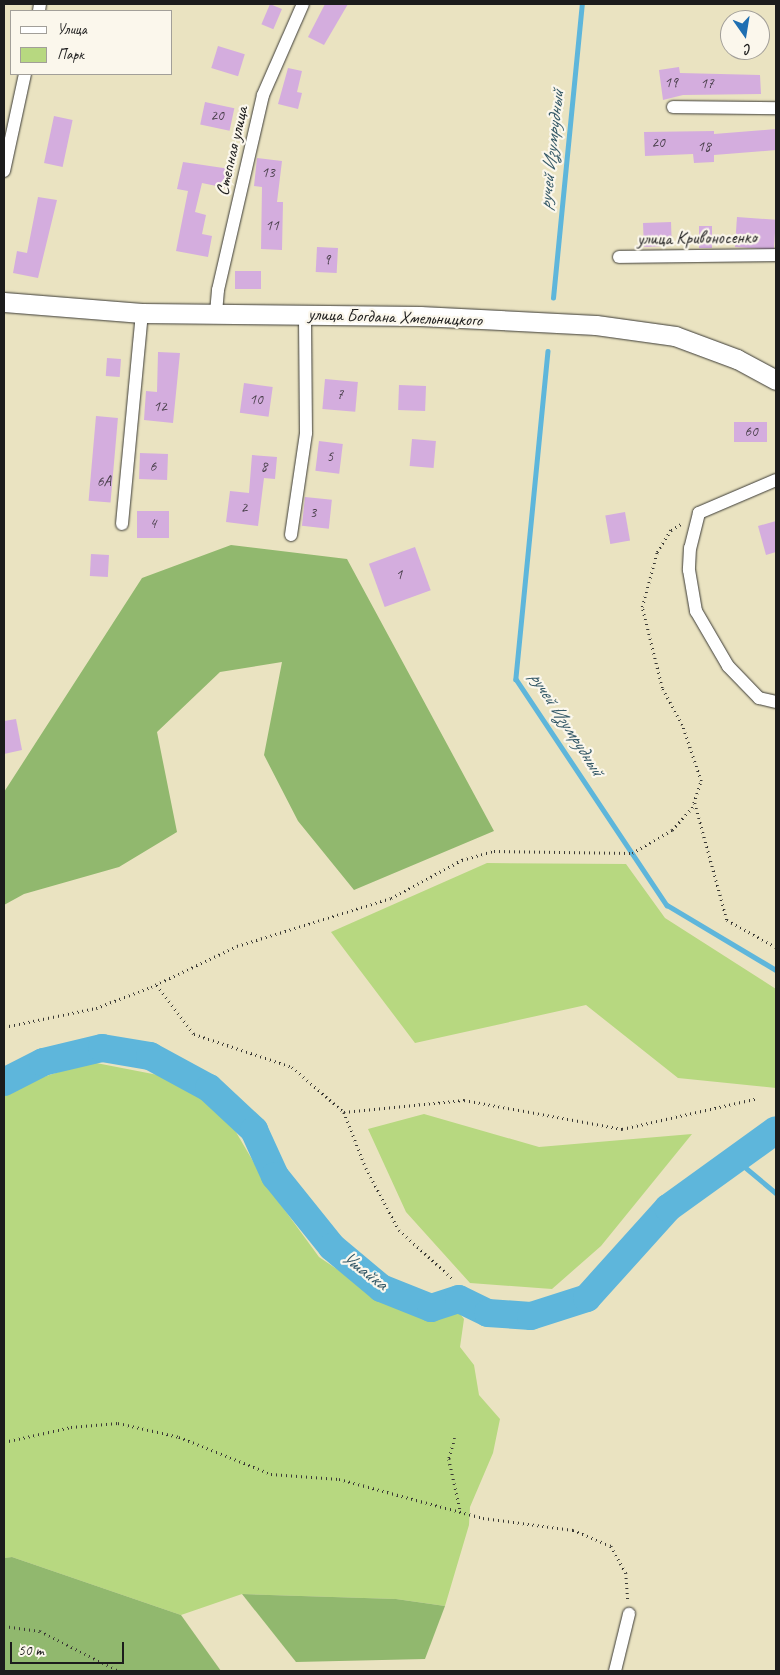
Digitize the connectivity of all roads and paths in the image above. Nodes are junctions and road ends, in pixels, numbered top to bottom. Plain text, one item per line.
1 (303, 4) edge
2 (25, 75) edge
3 (673, 107) dead end
4 (776, 108) edge
5 (4, 171) edge
6 (776, 255) edge
7 (619, 257) dead end
8 (4, 302) edge
9 (142, 313) junction
10 (216, 313) junction
11 (305, 315) junction
12 (776, 380) edge
13 (776, 480) edge
14 (699, 514) junction
15 (122, 524) dead end
16 (291, 535) dead end
17 (776, 702) edge
18 (694, 802) junction
19 (776, 947) edge
20 (157, 985) junction
21 (4, 1027) edge
22 (758, 1098) dead end
23 (344, 1112) junction
24 (452, 1278) dead end
25 (455, 1438) dead end
26 (4, 1442) edge
27 (460, 1509) junction
28 (629, 1614) joint
29 (4, 1626) edge
30 (119, 1671) edge
31 (615, 1671) edge

1 - 10 street, Степная улица
2 - 5 street
3 - 4 street
6 - 7 street, улица Кривоносенко
8 - 9 street, улица Богдана Хмельницкого
9 - 10 street, улица Богдана Хмельницкого
9 - 15 street
10 - 11 street, улица Богдана Хмельницкого
11 - 12 street, улица Богдана Хмельницкого
11 - 16 street
13 - 14 street
14 - 17 street
14 - 18 path
18 - 19 path
18 - 20 path
20 - 21 path
20 - 23 path
22 - 23 path
23 - 24 path
25 - 27 path
26 - 27 path
27 - 28 path
28 - 31 street
29 - 30 path

